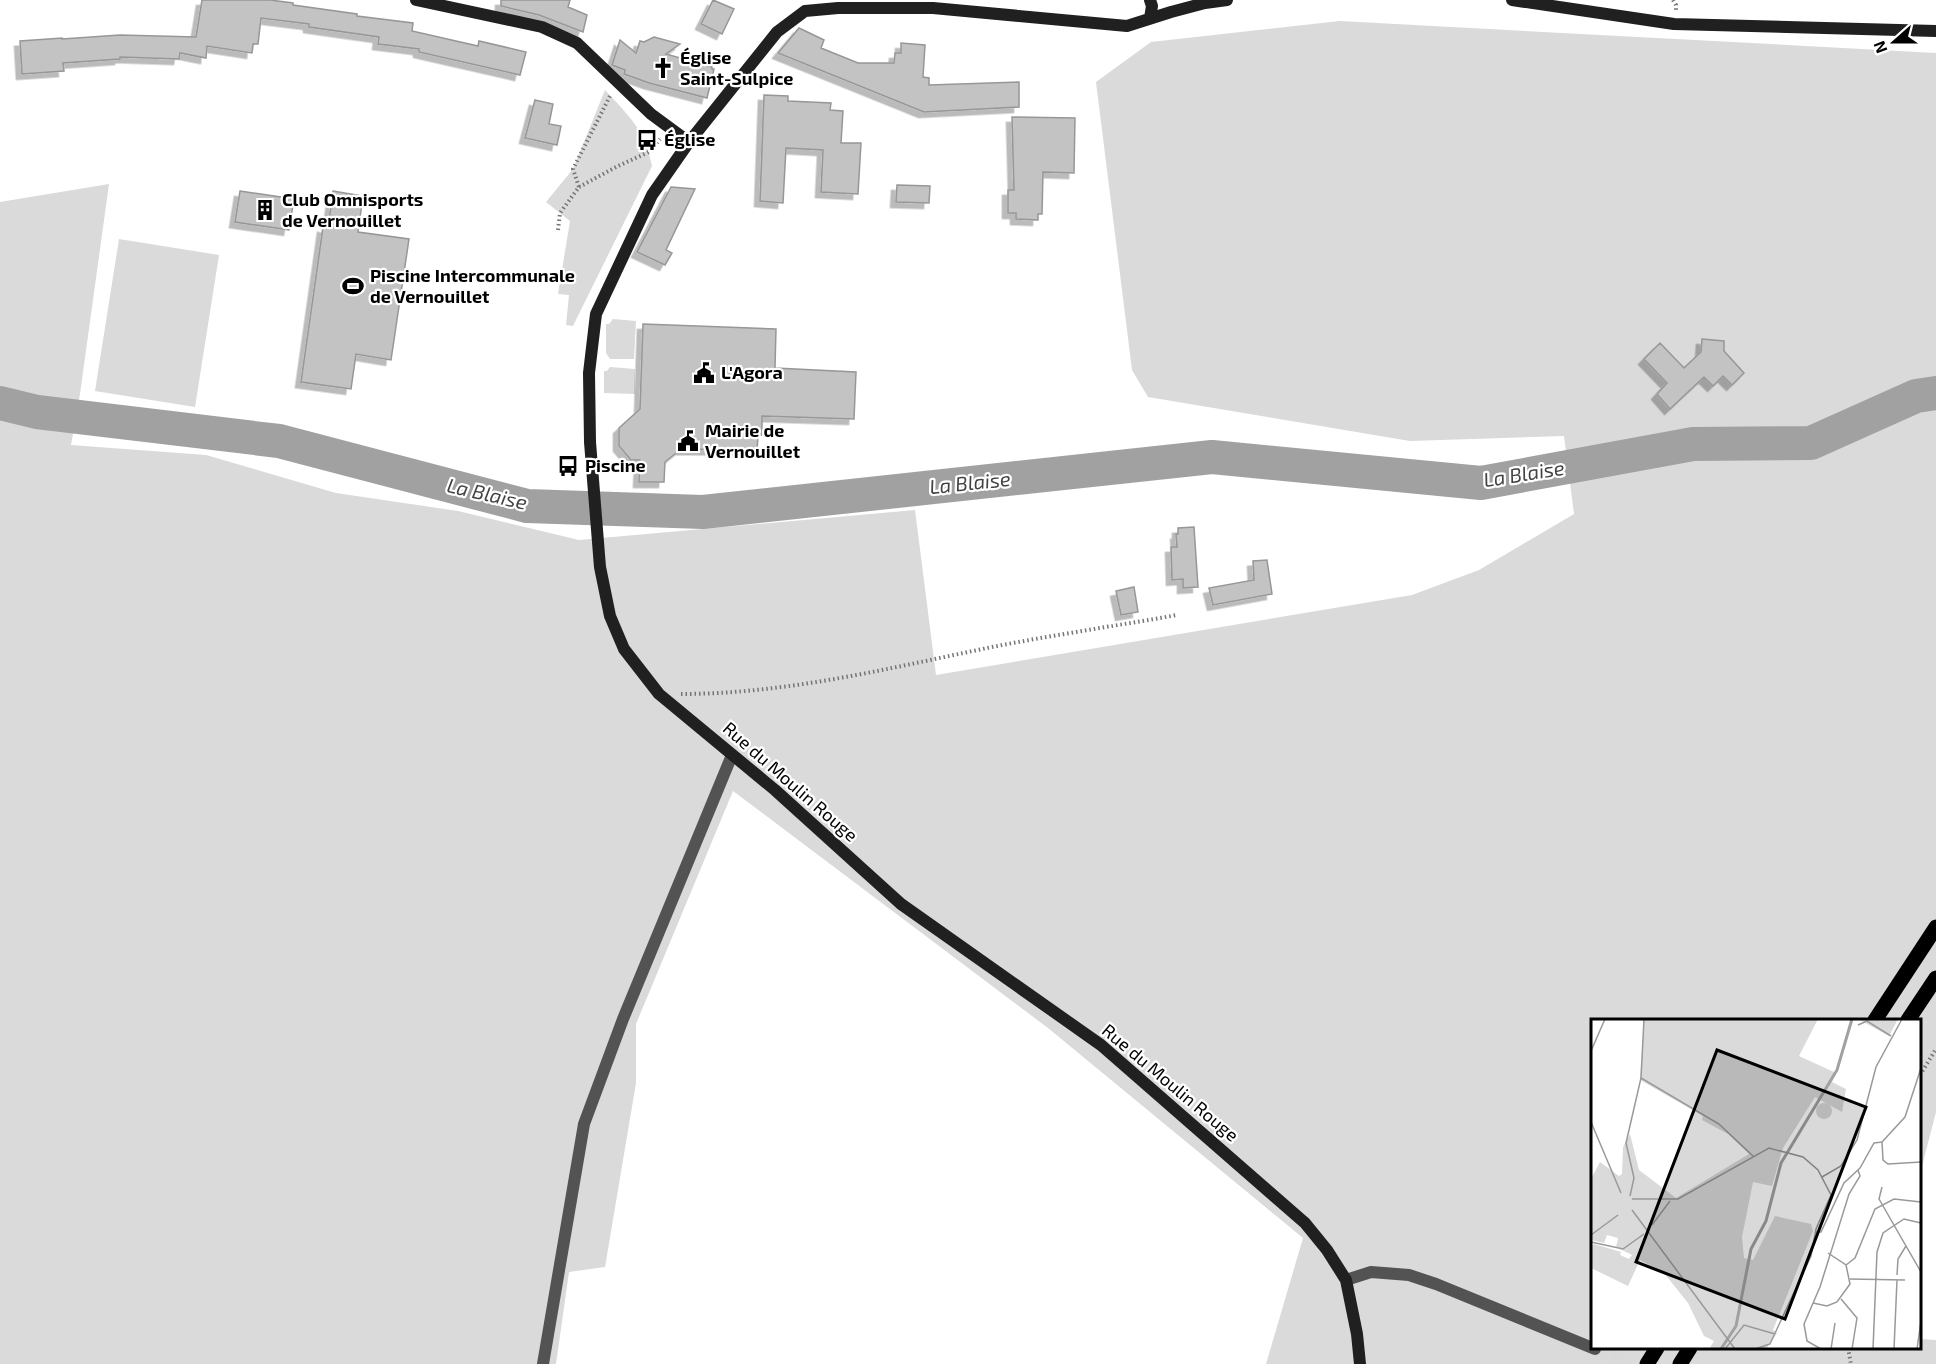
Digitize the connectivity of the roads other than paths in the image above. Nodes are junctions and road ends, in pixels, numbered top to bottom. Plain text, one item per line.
1 (416, 0) edge
2 (1150, 0) edge
3 (1227, 0) edge
4 (1512, 0) edge
5 (1150, 18) junction
6 (1936, 31) edge
7 (689, 142) junction
8 (732, 754) junction
9 (1936, 927) edge
10 (1936, 978) edge
11 (1876, 1019) edge
12 (1909, 1019) edge
13 (1346, 1280) junction
14 (1591, 1347) edge
15 (1656, 1349) edge
16 (1689, 1349) edge
17 (543, 1364) edge
18 (1360, 1364) edge
19 (1647, 1364) edge
20 (1680, 1364) edge

1 - 7 street
2 - 5 street
3 - 5 street, Rue du Moulin Rouge
4 - 6 street
5 - 7 street, Rue du Moulin Rouge
7 - 8 street, Rue du Moulin Rouge
8 - 13 street, Rue du Moulin Rouge
8 - 17 street
9 - 11 main road
10 - 12 main road
13 - 14 street
13 - 18 street, Rue du Moulin Rouge
15 - 19 main road
16 - 20 main road

